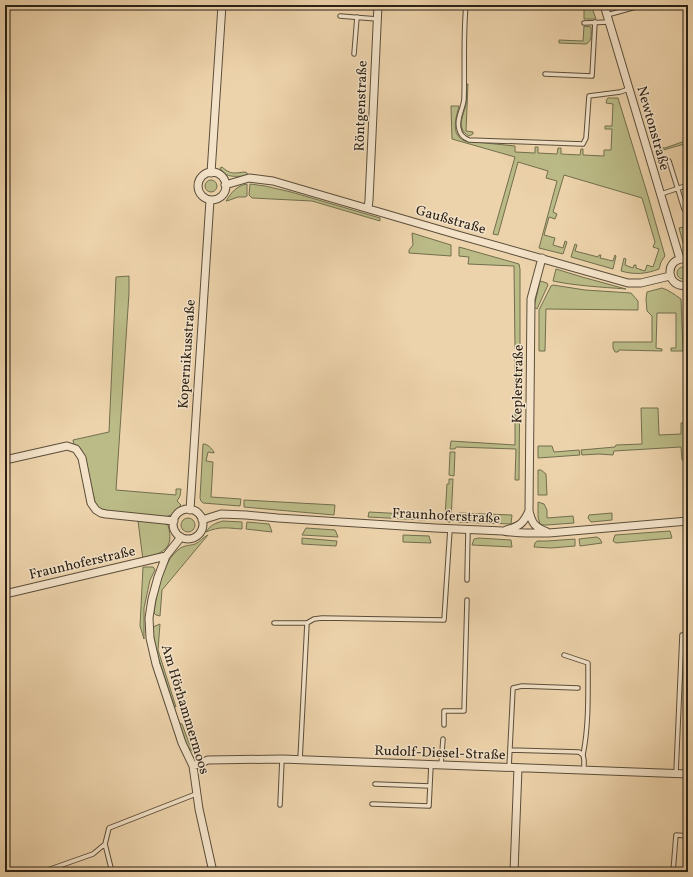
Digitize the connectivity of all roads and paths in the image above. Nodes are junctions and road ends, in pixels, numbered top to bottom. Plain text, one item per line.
1 (222, 5) edge
2 (378, 5) edge
3 (466, 5) edge
4 (604, 5) edge
5 (643, 5) edge
6 (340, 16) dead end
7 (357, 18) junction
8 (608, 18) junction
9 (377, 19) junction
10 (595, 22) junction
11 (584, 23) dead end
12 (354, 54) dead end
13 (545, 74) dead end
14 (629, 89) junction
15 (669, 161) dead end
16 (211, 173) junction
17 (225, 185) junction
18 (688, 185) edge
19 (678, 188) junction
20 (660, 194) junction
21 (210, 200) junction
22 (368, 208) junction
23 (684, 209) dead end
24 (542, 258) junction
25 (680, 259) junction
26 (688, 259) edge
27 (670, 276) junction
28 (688, 285) edge
29 (5, 460) edge
30 (190, 510) junction
31 (529, 511) junction
32 (202, 520) junction
33 (174, 521) junction
34 (688, 521) edge
35 (450, 529) junction
36 (468, 530) junction
37 (503, 531) junction
38 (550, 533) junction
39 (181, 537) junction
40 (166, 556) junction
41 (467, 580) dead end
42 (5, 594) edge
43 (467, 600) dead end
44 (274, 623) dead end
45 (307, 623) junction
46 (682, 634) dead end
47 (564, 655) dead end
48 (578, 688) dead end
49 (444, 725) dead end
50 (443, 739) dead end
51 (510, 750) junction
52 (583, 755) junction
53 (282, 759) junction
54 (300, 760) junction
55 (431, 765) junction
56 (441, 765) junction
57 (193, 766) junction
58 (509, 768) junction
59 (518, 768) junction
60 (584, 770) junction
61 (676, 774) junction
62 (688, 774) edge
63 (375, 784) dead end
64 (430, 786) junction
65 (196, 794) junction
66 (372, 804) dead end
67 (280, 805) dead end
68 (688, 836) edge
69 (105, 844) junction
70 (42, 872) edge
71 (112, 872) edge
72 (213, 872) edge
73 (514, 872) edge
74 (673, 872) edge

1 - 16 street
2 - 9 street, Röntgenstraße
3 - 14 lane
4 - 8 street, Newtonstraße
5 - 8 lane
6 - 7 lane
7 - 9 lane
7 - 12 lane
8 - 10 lane
8 - 14 street, Newtonstraße
9 - 22 street, Röntgenstraße
10 - 11 lane
10 - 13 lane
14 - 20 street, Newtonstraße
15 - 19 lane
16 - 17 street
16 - 21 street
17 - 21 street
17 - 22 street, Gaußstraße
18 - 19 lane
19 - 20 lane
19 - 23 lane
20 - 25 street, Newtonstraße
21 - 30 street, Kopernikusstraße
22 - 24 street, Gaußstraße
24 - 27 street, Gaußstraße
24 - 31 street, Keplerstraße
25 - 26 street
25 - 27 street
27 - 28 street
29 - 33 street
30 - 32 street
30 - 33 street
31 - 37 street
31 - 38 street
32 - 35 street, Fraunhoferstraße
32 - 39 street
33 - 39 street
34 - 38 street, Fraunhoferstraße
35 - 36 street, Fraunhoferstraße
35 - 45 lane
36 - 37 street, Fraunhoferstraße
36 - 41 lane
37 - 38 street, Fraunhoferstraße
39 - 40 street, Am Hörhammermoos
40 - 42 street, Fraunhoferstraße
40 - 57 street, Am Hörhammermoos
43 - 49 lane
44 - 45 lane
45 - 54 lane
46 - 61 lane
47 - 52 lane
48 - 51 lane
50 - 56 lane
51 - 52 lane
51 - 58 lane
52 - 60 lane
53 - 54 street, Rudolf-Diesel-Straße
53 - 57 street, Rudolf-Diesel-Straße
53 - 67 lane
54 - 55 street, Rudolf-Diesel-Straße
55 - 56 street, Rudolf-Diesel-Straße
55 - 64 lane
56 - 58 street, Rudolf-Diesel-Straße
57 - 65 street, Am Hörhammermoos
58 - 59 street, Rudolf-Diesel-Straße
59 - 60 street, Rudolf-Diesel-Straße
59 - 73 street
60 - 61 street, Rudolf-Diesel-Straße
61 - 62 street, Rudolf-Diesel-Straße
63 - 64 lane
64 - 66 lane
65 - 69 lane
65 - 72 street, Am Hörhammermoos
68 - 74 lane
69 - 70 lane
69 - 71 lane

